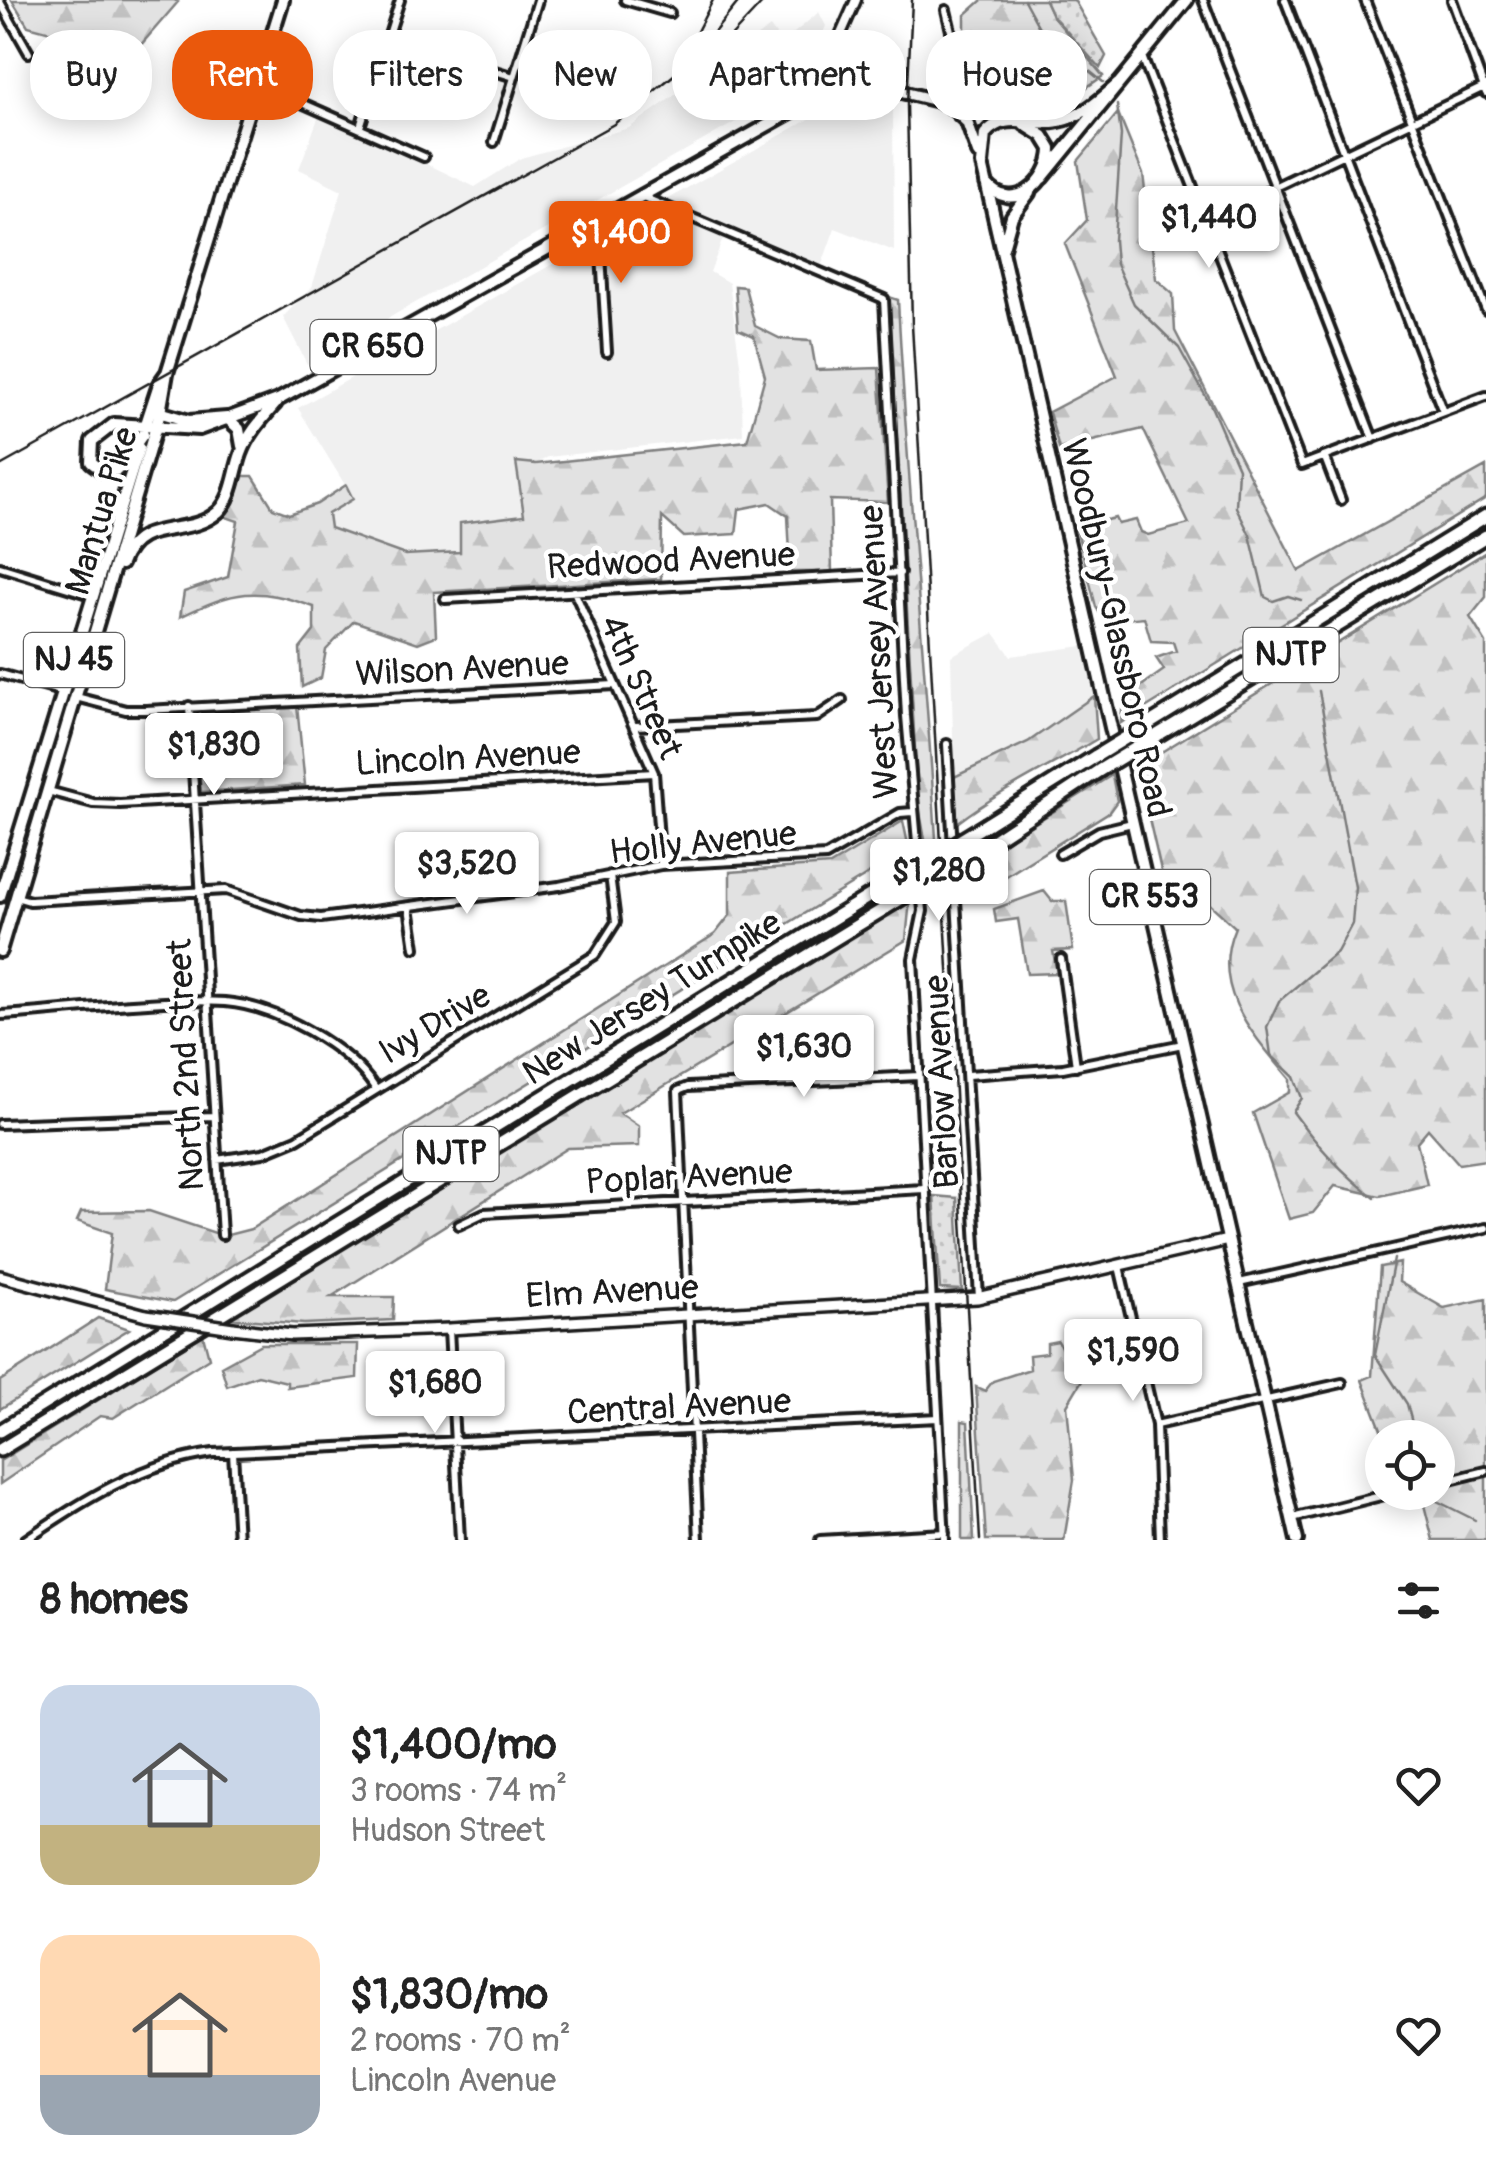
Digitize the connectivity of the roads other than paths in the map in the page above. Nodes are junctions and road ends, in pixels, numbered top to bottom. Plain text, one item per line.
1 (283, 0) edge
2 (400, 0) edge
3 (538, 0) edge
4 (625, 0) edge
5 (856, 0) edge
6 (1187, 0) edge
7 (1202, 0) edge
8 (1285, 0) edge
9 (1365, 0) edge
10 (1452, 0) edge
11 (0, 2) edge
12 (946, 10) dead end
13 (670, 13) dead end
14 (274, 30) edge
15 (391, 30) edge
16 (842, 30) edge
17 (951, 30) edge
18 (29, 53) dead end
19 (1141, 54) junction
20 (498, 73) edge
21 (514, 78) junction
22 (1118, 84) junction
23 (1485, 89) edge
24 (1087, 107) edge
25 (313, 108) edge
26 (247, 120) edge
27 (362, 120) edge
28 (772, 120) edge
29 (965, 120) edge
30 (1016, 120) junction
31 (1061, 120) edge
32 (1412, 121) junction
33 (360, 128) junction
34 (494, 142) dead end
35 (1344, 154) junction
36 (424, 158) dead end
37 (982, 164) junction
38 (984, 181) junction
39 (1038, 182) junction
40 (1276, 188) junction
41 (643, 197) junction
42 (1208, 219) junction
43 (599, 222) junction
44 (1003, 254) junction
45 (1486, 310) edge
46 (606, 352) dead end
47 (1486, 396) edge
48 (278, 400) junction
49 (155, 412) junction
50 (1443, 412) junction
51 (227, 418) junction
52 (148, 428) junction
53 (1373, 439) junction
54 (242, 452) junction
55 (1324, 458) junction
56 (1342, 500) dead end
57 (1486, 516) edge
58 (1486, 536) edge
59 (0, 567) edge
60 (900, 573) junction
61 (574, 591) junction
62 (94, 596) junction
63 (445, 598) dead end
64 (94, 634) junction
65 (0, 674) edge
66 (615, 685) junction
67 (69, 694) junction
68 (842, 700) dead end
69 (189, 706) junction
70 (636, 726) junction
71 (947, 744) dead end
72 (654, 773) junction
73 (47, 790) junction
74 (196, 799) junction
75 (913, 812) junction
76 (1132, 823) junction
77 (1060, 854) dead end
78 (660, 864) junction
79 (610, 876) junction
80 (201, 892) junction
81 (0, 896) edge
82 (16, 898) junction
83 (409, 907) junction
84 (414, 948) dead end
85 (0, 951) edge
86 (1061, 959) dead end
87 (208, 1002) junction
88 (0, 1015) edge
89 (1183, 1044) junction
90 (1076, 1066) junction
91 (968, 1075) junction
92 (919, 1076) junction
93 (376, 1088) junction
94 (214, 1116) junction
95 (0, 1124) edge
96 (217, 1160) junction
97 (924, 1189) junction
98 (681, 1202) junction
99 (459, 1225) dead end
100 (1486, 1228) edge
101 (222, 1235) dead end
102 (1228, 1240) junction
103 (1119, 1266) junction
104 (0, 1276) edge
105 (1237, 1284) junction
106 (979, 1298) junction
107 (932, 1302) junction
108 (688, 1315) junction
109 (449, 1330) junction
110 (1342, 1383) dead end
111 (1265, 1401) junction
112 (938, 1418) junction
113 (1156, 1425) junction
114 (0, 1431) edge
115 (693, 1431) junction
116 (453, 1440) junction
117 (0, 1450) edge
118 (233, 1452) junction
119 (1486, 1471) edge
120 (1455, 1479) edge
121 (1365, 1500) edge
122 (1292, 1518) junction
123 (945, 1536) edge
124 (36, 1537) edge
125 (25, 1540) edge
126 (238, 1540) edge
127 (460, 1540) edge
128 (699, 1540) edge
129 (820, 1540) edge
130 (1160, 1540) edge
131 (1297, 1540) edge

1 - 14 main road, Mantua Pike / NJ 45
2 - 15 street
3 - 21 street
4 - 13 street
5 - 16 street
6 - 19 main road
7 - 40 street
8 - 35 street
9 - 32 street
10 - 23 street
11 - 18 street
12 - 17 street
19 - 22 main road
19 - 42 street
20 - 21 street
21 - 34 street
22 - 24 main road
22 - 39 main road
23 - 32 street
25 - 33 street
26 - 49 main road, Mantua Pike / NJ 45
27 - 33 street
28 - 41 main road, CR 650
29 - 37 main road
30 - 31 main road
30 - 37 main road
30 - 39 main road
32 - 35 street
32 - 45 street
33 - 36 street
35 - 40 street
35 - 50 street
37 - 38 main road
38 - 39 main road
38 - 44 main road, Woodbury-Glassboro Road / CR 553
39 - 44 main road
40 - 42 street
40 - 53 street
41 - 43 main road, CR 650
41 - 60 street, West Jersey Avenue
42 - 55 street
43 - 46 street
43 - 48 main road, CR 650
44 - 76 main road, Woodbury-Glassboro Road / CR 553
47 - 50 street
48 - 51 main road, CR 650
48 - 54 main road
49 - 51 main road, CR 650
49 - 52 main road, Mantua Pike / NJ 45
50 - 53 street
51 - 52 main road, CR 650
51 - 54 main road
52 - 52 main road
52 - 62 main road, Mantua Pike / NJ 45
52 - 64 main road, Mantua Pike / NJ 45
53 - 55 street
54 - 64 main road
55 - 56 street
57 - 114 highway, New Jersey Turnpike / NJTP, bridge
58 - 117 highway, New Jersey Turnpike / NJTP, bridge
59 - 62 street
60 - 61 street, Redwood Avenue
60 - 75 street, West Jersey Avenue
61 - 63 street, Redwood Avenue
61 - 66 street, 4th Street
62 - 67 main road, Mantua Pike / NJ 45
64 - 67 main road, Mantua Pike / NJ 45
65 - 67 street, Wilson Avenue
66 - 69 street, Wilson Avenue
66 - 70 street, 4th Street
67 - 69 street, Wilson Avenue
67 - 73 main road, Mantua Pike / NJ 45
67 - 81 main road, Mantua Pike / NJ 45
68 - 70 street
69 - 74 street, North 2nd Street
70 - 72 street, 4th Street
71 - 91 street, Barlow Avenue
72 - 74 street, Lincoln Avenue
72 - 78 street, 4th Street
73 - 74 street, Lincoln Avenue
73 - 82 main road, Mantua Pike / NJ 45
74 - 80 street, North 2nd Street
75 - 78 street, Holly Avenue
75 - 92 street, West Jersey Avenue
76 - 77 street
76 - 89 main road, Woodbury-Glassboro Road / CR 553
78 - 79 street, Holly Avenue
79 - 83 street, Holly Avenue
79 - 93 street, Ivy Drive
80 - 82 street, Holly Avenue
80 - 83 street, Holly Avenue
80 - 87 street, North 2nd Street
82 - 85 main road, Mantua Pike / NJ 45
83 - 84 street
86 - 90 street
87 - 88 street
87 - 93 street
87 - 94 street, North 2nd Street
89 - 90 street
89 - 102 main road, Woodbury-Glassboro Road / CR 553
90 - 91 street
91 - 106 street, Barlow Avenue
92 - 97 street, West Jersey Avenue
92 - 98 street
93 - 96 street, Ivy Drive
94 - 95 street
94 - 96 street, North 2nd Street
96 - 101 street, North 2nd Street
97 - 98 street, Poplar Avenue
97 - 107 street, West Jersey Avenue
98 - 99 street, Poplar Avenue
98 - 108 street
100 - 105 street
102 - 103 main road, Elm Avenue
102 - 105 main road, Woodbury-Glassboro Road / CR 553
103 - 106 main road, Elm Avenue
103 - 113 street
104 - 109 main road, Elm Avenue, bridge
105 - 111 main road, Woodbury-Glassboro Road / CR 553
106 - 107 main road, Elm Avenue
107 - 108 main road, Elm Avenue
107 - 112 street, West Jersey Avenue
108 - 109 main road, Elm Avenue
108 - 115 street
109 - 116 street
110 - 111 street
111 - 113 street
111 - 122 main road, Woodbury-Glassboro Road / CR 553
112 - 115 street, Central Avenue
112 - 123 street, West Jersey Avenue
113 - 130 street
115 - 116 street, Central Avenue
115 - 128 street
116 - 118 street, Central Avenue
116 - 127 street
118 - 124 street, Central Avenue
118 - 126 street
119 - 120 street
121 - 122 street
122 - 131 main road, Woodbury-Glassboro Road / CR 553
123 - 129 street
124 - 125 street, Central Avenue

